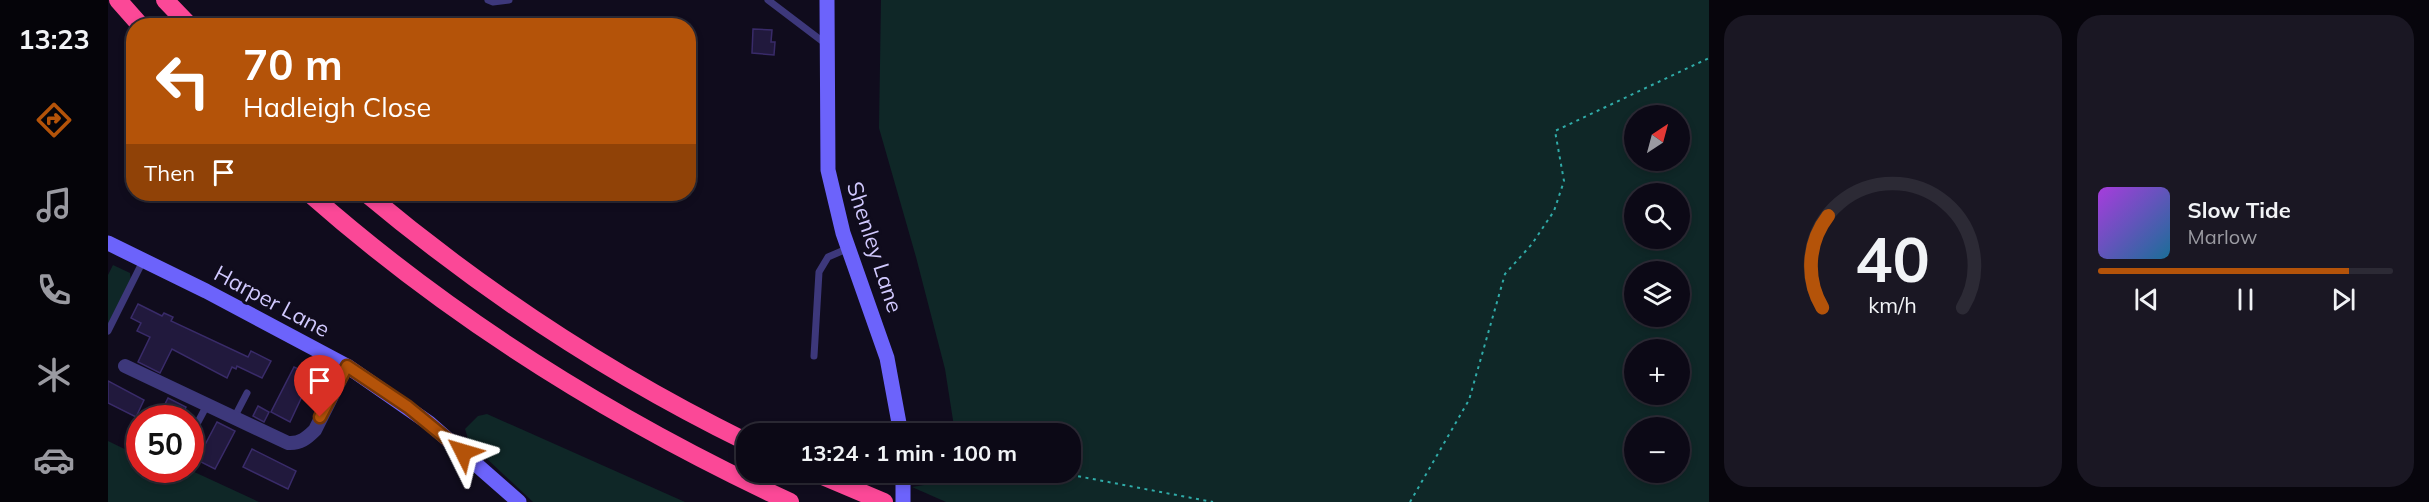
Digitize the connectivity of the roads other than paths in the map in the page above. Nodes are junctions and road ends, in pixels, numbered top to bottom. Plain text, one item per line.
1 (118, 0) edge
2 (165, 0) edge
3 (488, 0) edge
4 (508, 0) edge
5 (768, 0) edge
6 (827, 0) edge
7 (776, 3) edge
8 (134, 18) edge
9 (182, 18) edge
10 (826, 44) junction
11 (318, 201) edge
12 (375, 201) edge
13 (108, 243) edge
14 (849, 248) junction
15 (144, 259) junction
16 (108, 331) edge
17 (814, 356) dead end
18 (125, 366) dead end
19 (347, 366) junction
20 (247, 393) dead end
21 (207, 405) junction
22 (204, 411) edge
23 (234, 418) junction
24 (899, 423) edge
25 (736, 436) edge
26 (839, 483) edge
27 (903, 483) edge
28 (519, 502) edge
29 (790, 502) edge
30 (884, 502) edge
31 (903, 502) edge

1 - 8 highway
2 - 9 highway
3 - 4 lane
5 - 7 lane
6 - 10 main road, Shenley Lane
7 - 10 lane
10 - 14 main road, Shenley Lane
11 - 29 highway
12 - 25 highway
13 - 15 main road, Harper Lane
14 - 17 lane
14 - 24 main road, Shenley Lane
15 - 16 lane
15 - 19 main road, Harper Lane
18 - 21 street
19 - 23 street
19 - 28 main road, Harper Lane
20 - 23 lane
21 - 22 lane
21 - 23 street
26 - 30 highway
27 - 31 main road

